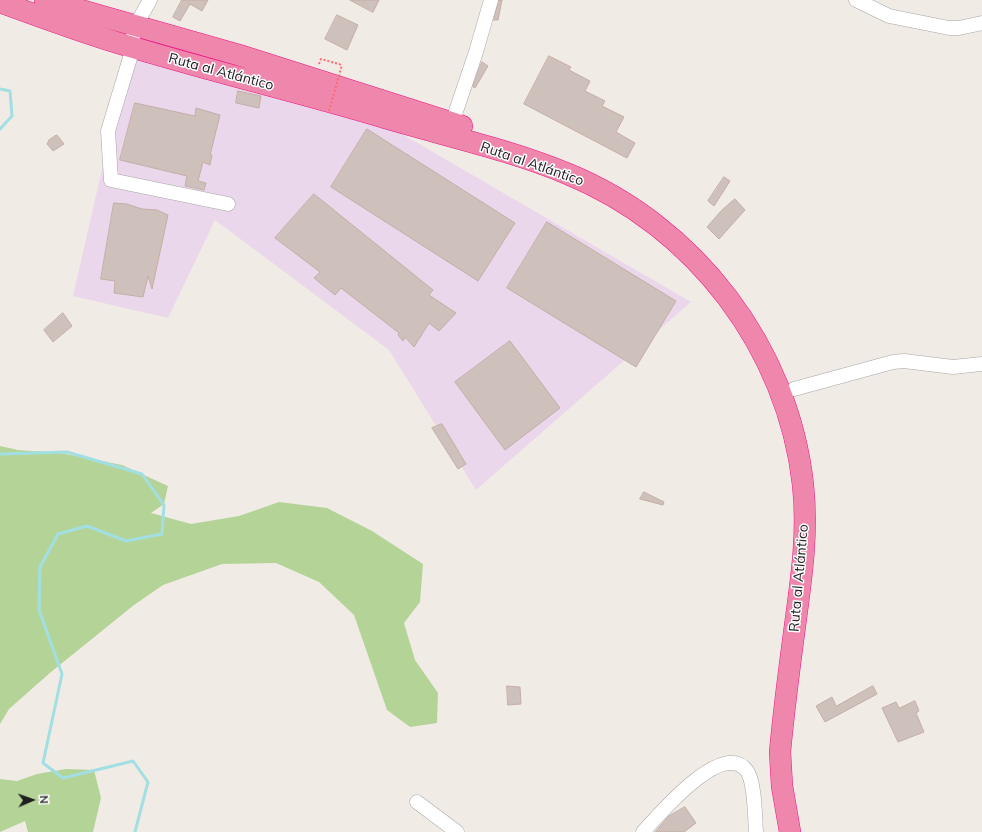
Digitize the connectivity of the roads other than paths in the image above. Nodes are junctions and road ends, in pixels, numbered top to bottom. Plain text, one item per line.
1 (45, 0) edge
2 (150, 0) edge
3 (491, 0) edge
4 (856, 0) edge
5 (0, 2) edge
6 (982, 23) edge
7 (136, 26) junction
8 (134, 48) junction
9 (220, 71) junction
10 (315, 79) junction
11 (452, 123) junction
12 (228, 204) dead end
13 (982, 364) edge
14 (794, 389) junction
15 (417, 802) dead end
16 (457, 832) edge
17 (643, 832) edge
18 (756, 832) edge
19 (790, 832) edge
20 (803, 832) edge

1 - 7 highway, Ruta al Atlántico
2 - 7 street
3 - 11 street
4 - 6 street
5 - 8 highway, Ruta al Atlántico
7 - 8 street
7 - 10 highway, Ruta al Atlántico
8 - 9 highway, Ruta al Atlántico
8 - 12 street
9 - 10 highway
9 - 19 highway, Ruta al Atlántico
10 - 11 highway, Ruta al Atlántico
11 - 14 highway, Ruta al Atlántico
13 - 14 street
14 - 20 highway, Ruta al Atlántico
15 - 16 street
17 - 18 street

